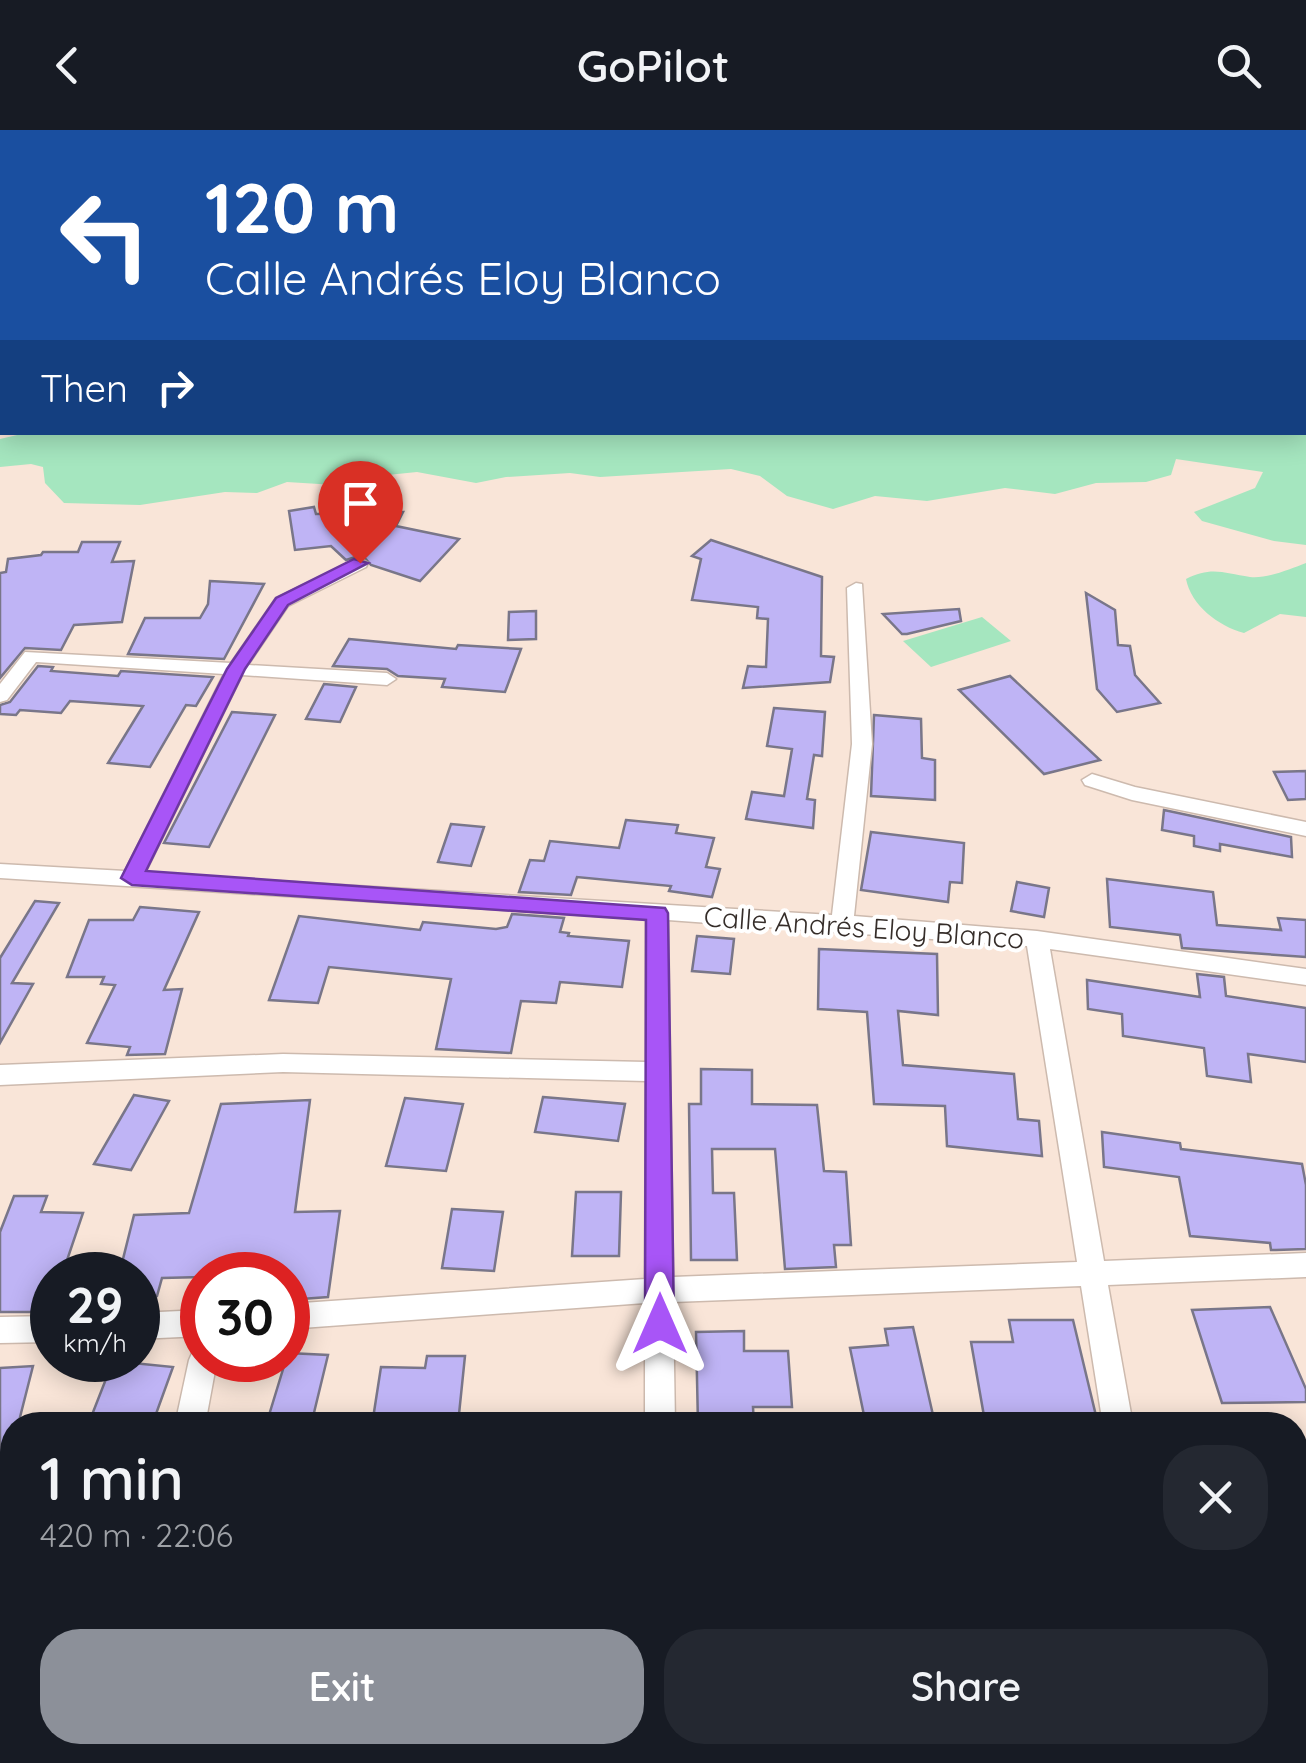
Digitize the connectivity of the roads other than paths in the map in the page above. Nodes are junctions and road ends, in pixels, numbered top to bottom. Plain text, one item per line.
1 (360, 563) dead end
2 (856, 588) dead end
3 (236, 669) junction
4 (387, 679) dead end
5 (0, 696) edge
6 (1092, 780) dead end
7 (1306, 829) edge
8 (0, 871) edge
9 (132, 878) junction
10 (657, 913) junction
11 (842, 922) junction
12 (1037, 940) junction
13 (1306, 977) edge
14 (658, 1072) junction
15 (0, 1075) edge
16 (1306, 1265) edge
17 (1095, 1272) junction
18 (660, 1290) junction
19 (310, 1316) edge
20 (30, 1329) edge
21 (0, 1330) edge
22 (199, 1382) edge
23 (193, 1412) edge
24 (660, 1412) edge
25 (1116, 1412) edge

1 - 3 street
2 - 11 street
3 - 4 street
3 - 5 street
3 - 9 street
6 - 7 street
8 - 9 street, Calle Andrés Eloy Blanco
9 - 10 street, Calle Andrés Eloy Blanco
10 - 11 street, Calle Andrés Eloy Blanco
10 - 14 street
11 - 12 street, Calle Andrés Eloy Blanco
12 - 13 street, Calle Andrés Eloy Blanco
12 - 17 street
14 - 15 street
14 - 18 street
16 - 17 street
17 - 18 street
17 - 25 street
18 - 19 street
18 - 24 street
20 - 21 street
22 - 23 street

